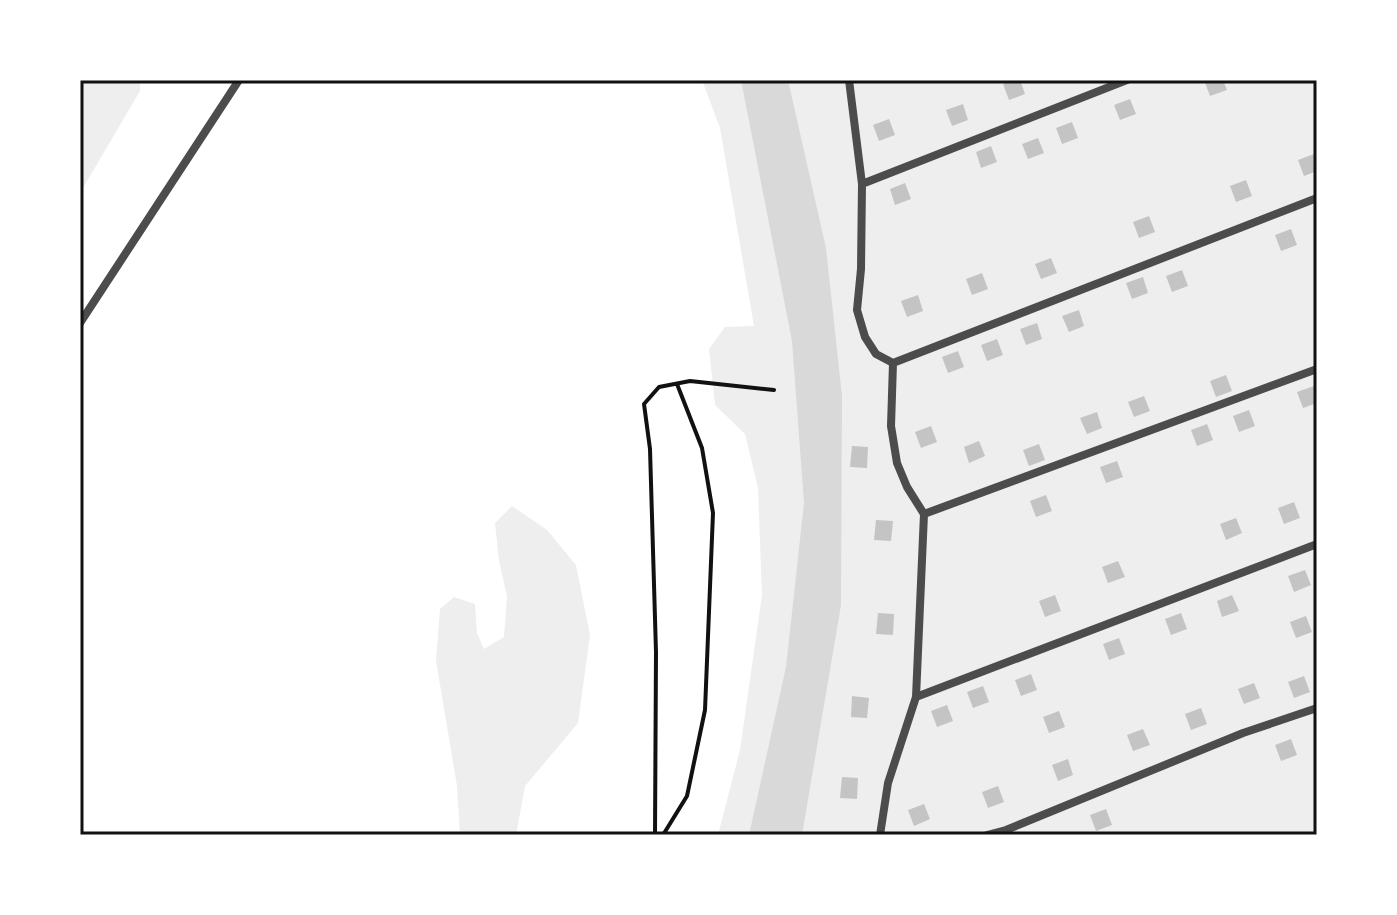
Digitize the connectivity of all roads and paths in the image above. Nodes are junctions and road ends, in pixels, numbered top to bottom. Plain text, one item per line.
1 (239, 80) edge
2 (849, 80) edge
3 (1127, 80) edge
4 (862, 184) junction
5 (1317, 198) edge
6 (80, 323) edge
7 (893, 363) junction
8 (1317, 369) edge
9 (677, 384) junction
10 (774, 390) dead end
11 (924, 514) junction
12 (1317, 544) edge
13 (916, 697) junction
14 (1317, 708) edge
15 (655, 835) edge
16 (663, 835) edge
17 (880, 835) edge
18 (987, 835) edge

1 - 6 street
2 - 4 street
3 - 4 street
4 - 7 street
5 - 7 street
7 - 11 street
8 - 11 street
9 - 10 path
9 - 15 path
9 - 16 path
11 - 13 street
12 - 13 street
13 - 17 street
14 - 18 street

